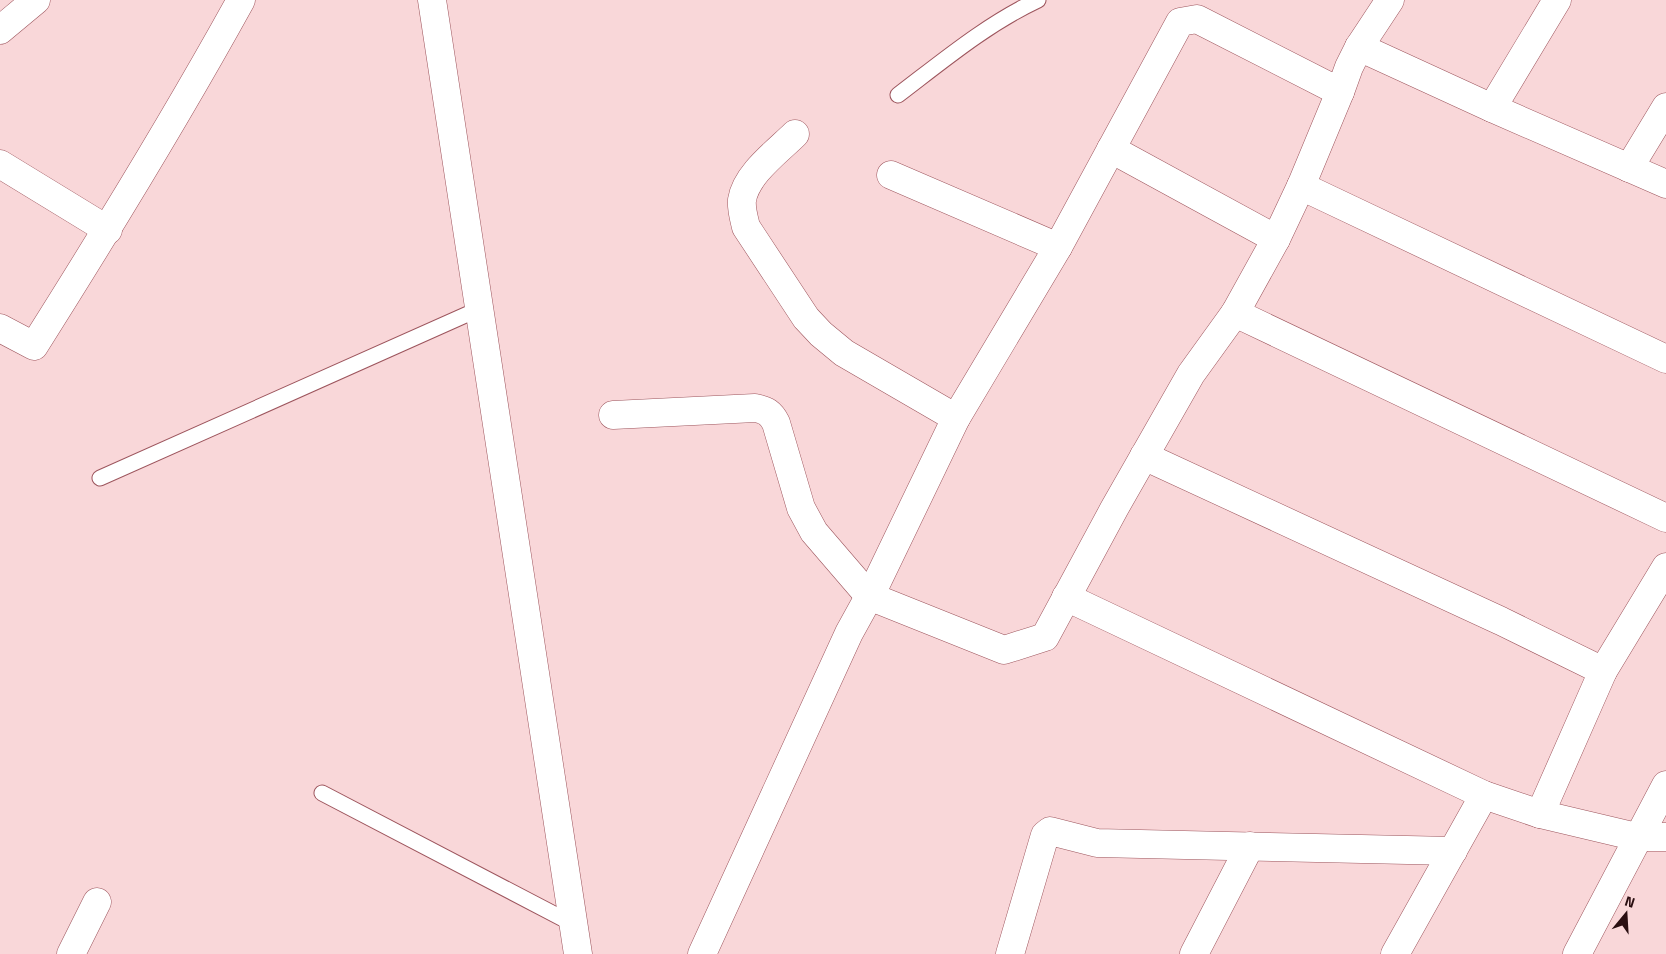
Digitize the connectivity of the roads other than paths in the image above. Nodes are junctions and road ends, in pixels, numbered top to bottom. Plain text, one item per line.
1 (36, 0) edge
2 (241, 0) edge
3 (432, 0) edge
4 (1038, 0) edge
5 (1390, 0) edge
6 (1557, 0) edge
7 (0, 30) edge
8 (1359, 47) junction
9 (1340, 92) junction
10 (898, 94) dead end
11 (1666, 107) edge
12 (1492, 108) junction
13 (795, 134) dead end
14 (1111, 149) junction
15 (0, 164) edge
16 (1629, 168) junction
17 (891, 175) dead end
18 (1666, 184) edge
19 (1301, 186) junction
20 (108, 230) junction
21 (1276, 239) junction
22 (1058, 247) junction
23 (479, 310) junction
24 (1235, 314) junction
25 (0, 328) edge
26 (1666, 359) edge
27 (613, 415) dead end
28 (956, 418) junction
29 (1144, 456) junction
30 (100, 478) dead end
31 (1666, 518) edge
32 (1666, 567) edge
33 (869, 596) junction
34 (1066, 597) junction
35 (1602, 671) junction
36 (1666, 785) edge
37 (322, 793) dead end
38 (1484, 795) junction
39 (1540, 814) junction
40 (1637, 837) junction
41 (1666, 837) edge
42 (1250, 846) junction
43 (1453, 851) junction
44 (97, 902) dead end
45 (573, 924) junction
46 (71, 954) edge
47 (578, 954) edge
48 (702, 954) edge
49 (1010, 954) edge
50 (1194, 954) edge
51 (1395, 954) edge
52 (1577, 954) edge

1 - 7 street
2 - 20 street
3 - 23 street
4 - 10 lane
5 - 8 street
6 - 12 street
8 - 9 street
8 - 12 street
9 - 14 street
9 - 19 street
11 - 16 street
12 - 16 street
13 - 28 street
14 - 21 street
14 - 22 street
15 - 20 street
16 - 18 street
17 - 22 street
19 - 21 street
19 - 26 street
20 - 25 street
21 - 24 street
22 - 28 street
23 - 30 lane
23 - 45 street
24 - 29 street
24 - 31 street
27 - 33 street
28 - 33 street
29 - 34 street
29 - 35 street
32 - 35 street
33 - 34 street
33 - 48 street
34 - 38 street
35 - 39 street
36 - 40 street
37 - 45 lane
38 - 39 street
38 - 43 street
39 - 40 street
40 - 41 street
40 - 52 street
42 - 43 street
42 - 49 street
42 - 50 street
43 - 51 street
44 - 46 street
45 - 47 street

